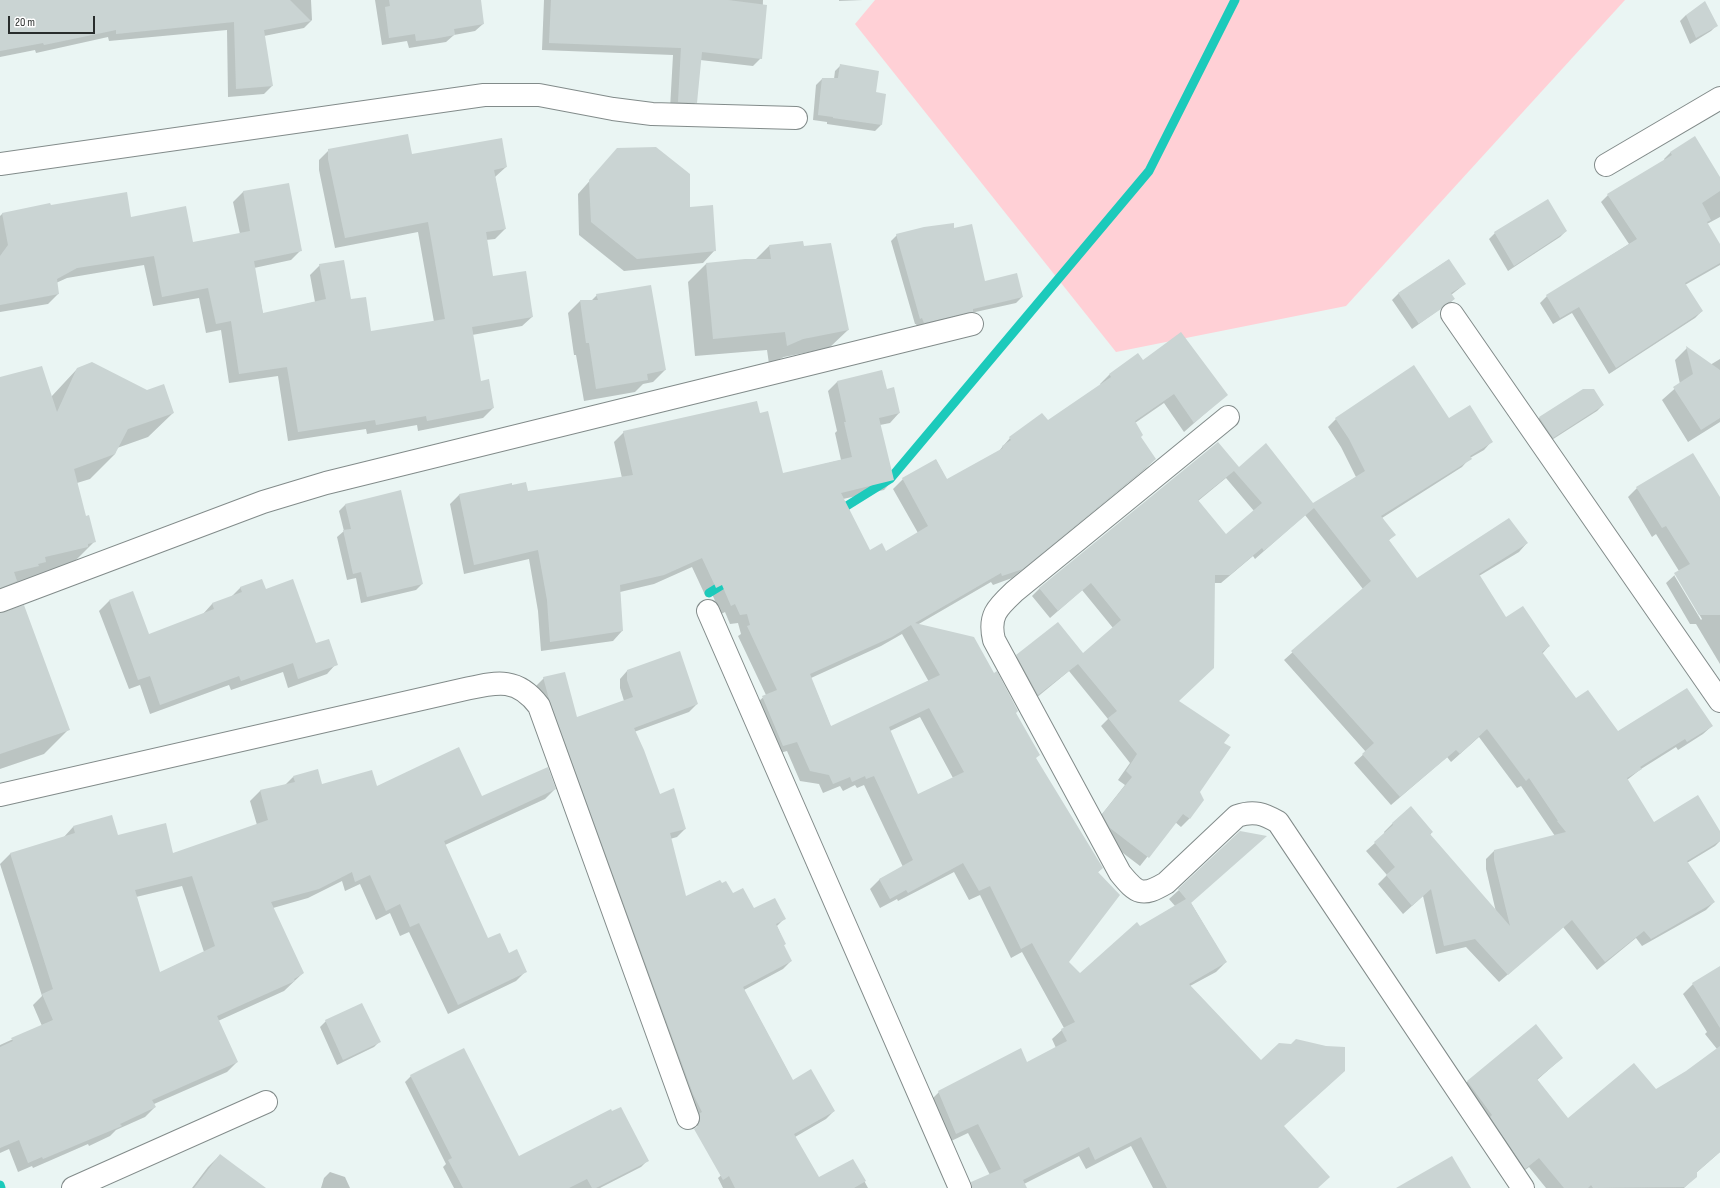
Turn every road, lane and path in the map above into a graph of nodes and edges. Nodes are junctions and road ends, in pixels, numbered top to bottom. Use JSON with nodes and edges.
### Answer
{"nodes":[{"id":1,"x":1720,"y":98,"type":"edge"},
{"id":2,"x":796,"y":118,"type":"dead end"},
{"id":3,"x":0,"y":164,"type":"edge"},
{"id":4,"x":1606,"y":165,"type":"dead end"},
{"id":5,"x":1452,"y":314,"type":"dead end"},
{"id":6,"x":972,"y":324,"type":"dead end"},
{"id":7,"x":1228,"y":418,"type":"dead end"},
{"id":8,"x":0,"y":601,"type":"edge"},
{"id":9,"x":708,"y":611,"type":"dead end"},
{"id":10,"x":1720,"y":701,"type":"edge"},
{"id":11,"x":0,"y":795,"type":"edge"},
{"id":12,"x":266,"y":1102,"type":"dead end"},
{"id":13,"x":688,"y":1118,"type":"dead end"},
{"id":14,"x":73,"y":1188,"type":"edge"},
{"id":15,"x":960,"y":1188,"type":"edge"},
{"id":16,"x":1523,"y":1188,"type":"edge"}],
"edges":[{"from":1,"to":4,"type":"street"},
{"from":2,"to":3,"type":"street"},
{"from":5,"to":10,"type":"street"},
{"from":6,"to":8,"type":"street"},
{"from":7,"to":16,"type":"street"},
{"from":9,"to":15,"type":"street"},
{"from":11,"to":13,"type":"street"},
{"from":12,"to":14,"type":"street"}]}
